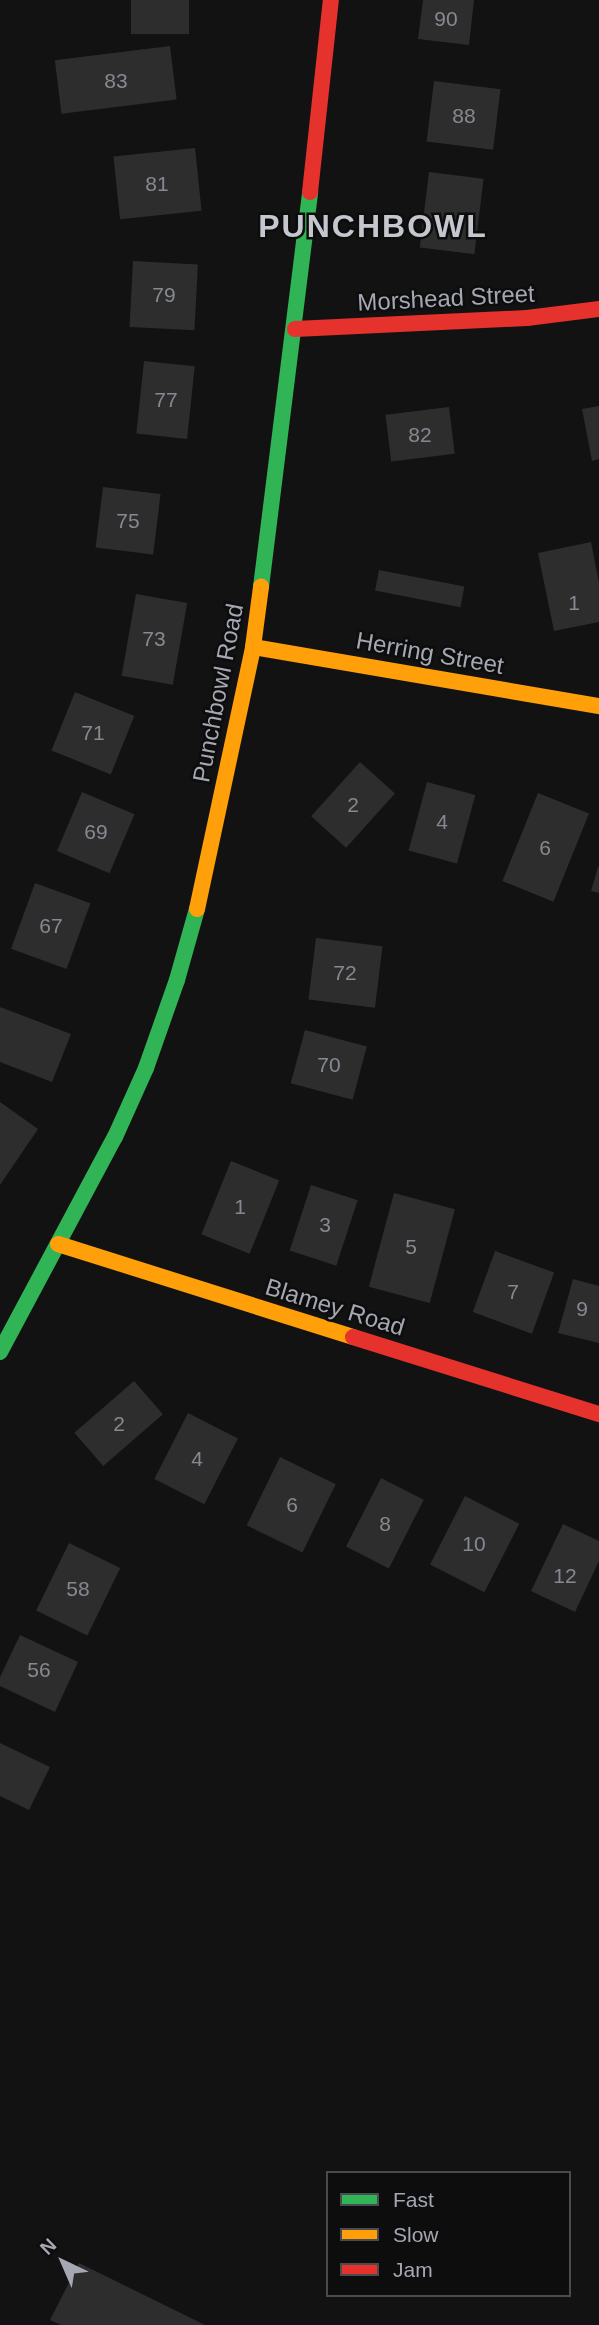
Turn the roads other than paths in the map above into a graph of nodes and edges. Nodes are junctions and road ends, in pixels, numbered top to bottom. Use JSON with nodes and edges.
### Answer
{"nodes":[{"id":1,"x":331,"y":0,"type":"edge"},
{"id":2,"x":599,"y":309,"type":"edge"},
{"id":3,"x":295,"y":329,"type":"junction"},
{"id":4,"x":253,"y":647,"type":"junction"},
{"id":5,"x":599,"y":706,"type":"edge"},
{"id":6,"x":58,"y":1244,"type":"junction"},
{"id":7,"x":0,"y":1352,"type":"edge"},
{"id":8,"x":599,"y":1414,"type":"edge"}],
"edges":[{"from":1,"to":3,"type":"street","name":"Punchbowl Road"},
{"from":2,"to":3,"type":"street","name":"Morshead Street"},
{"from":3,"to":4,"type":"street","name":"Punchbowl Road"},
{"from":4,"to":5,"type":"street","name":"Herring Street"},
{"from":4,"to":6,"type":"street","name":"Punchbowl Road"},
{"from":6,"to":7,"type":"street","name":"Punchbowl Road"},
{"from":6,"to":8,"type":"street","name":"Blamey Road"}]}
